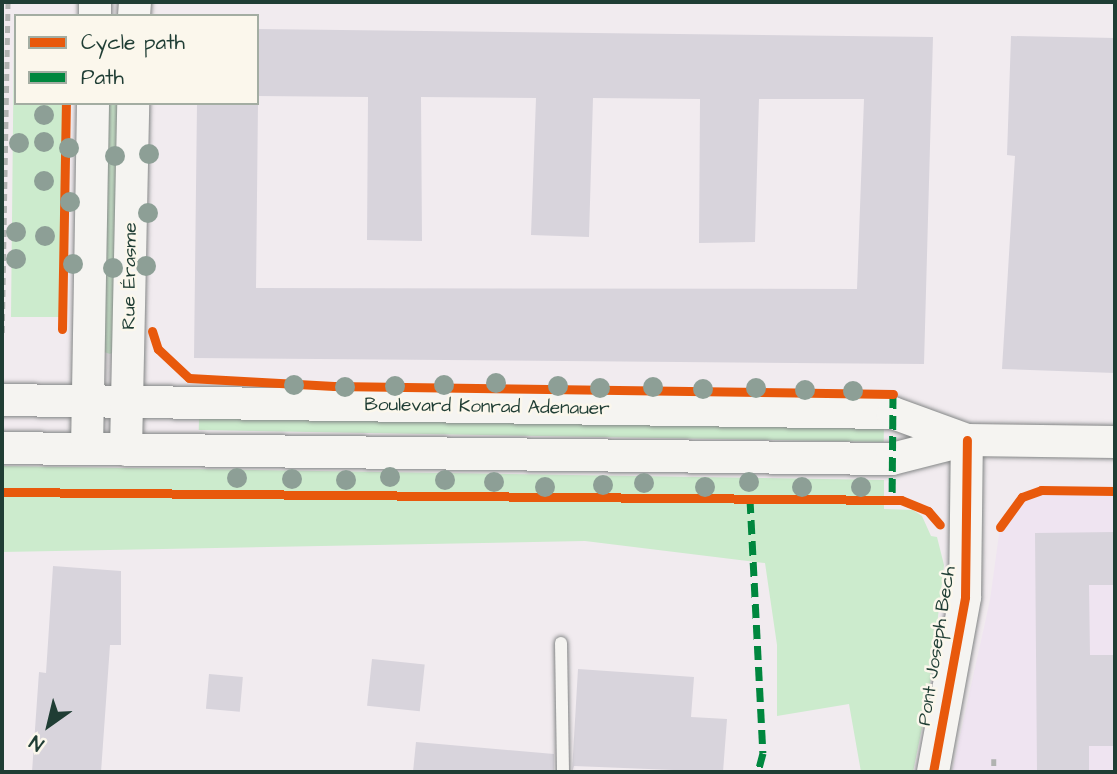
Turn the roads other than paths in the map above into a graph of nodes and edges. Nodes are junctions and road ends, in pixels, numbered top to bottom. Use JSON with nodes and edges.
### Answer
{"nodes":[{"id":1,"x":93,"y":105,"type":"edge"},
{"id":2,"x":133,"y":105,"type":"edge"},
{"id":3,"x":2,"y":400,"type":"edge"},
{"id":4,"x":88,"y":401,"type":"junction"},
{"id":5,"x":127,"y":402,"type":"junction"},
{"id":6,"x":967,"y":440,"type":"junction"},
{"id":7,"x":1115,"y":442,"type":"edge"},
{"id":8,"x":2,"y":448,"type":"edge"},
{"id":9,"x":87,"y":449,"type":"junction"},
{"id":10,"x":126,"y":450,"type":"junction"},
{"id":11,"x":561,"y":643,"type":"dead end"},
{"id":12,"x":562,"y":772,"type":"edge"},
{"id":13,"x":933,"y":772,"type":"edge"}],
"edges":[{"from":1,"to":4,"type":"main road","name":"Rue Érasme"},
{"from":2,"to":5,"type":"main road","name":"Rue Érasme"},
{"from":3,"to":4,"type":"main road","name":"Boulevard Konrad Adenauer"},
{"from":4,"to":5,"type":"main road","name":"Boulevard Konrad Adenauer"},
{"from":4,"to":9,"type":"main road","name":"Rue Érasme"},
{"from":5,"to":6,"type":"main road","name":"Boulevard Konrad Adenauer"},
{"from":5,"to":10,"type":"main road","name":"Rue Érasme"},
{"from":6,"to":7,"type":"main road","name":"Boulevard Konrad Adenauer"},
{"from":6,"to":10,"type":"main road","name":"Boulevard Konrad Adenauer"},
{"from":6,"to":13,"type":"main road","name":"Pont Joseph Bech"},
{"from":8,"to":9,"type":"main road","name":"Boulevard Konrad Adenauer"},
{"from":9,"to":10,"type":"main road","name":"Boulevard Konrad Adenauer"},
{"from":11,"to":12,"type":"lane"}]}
